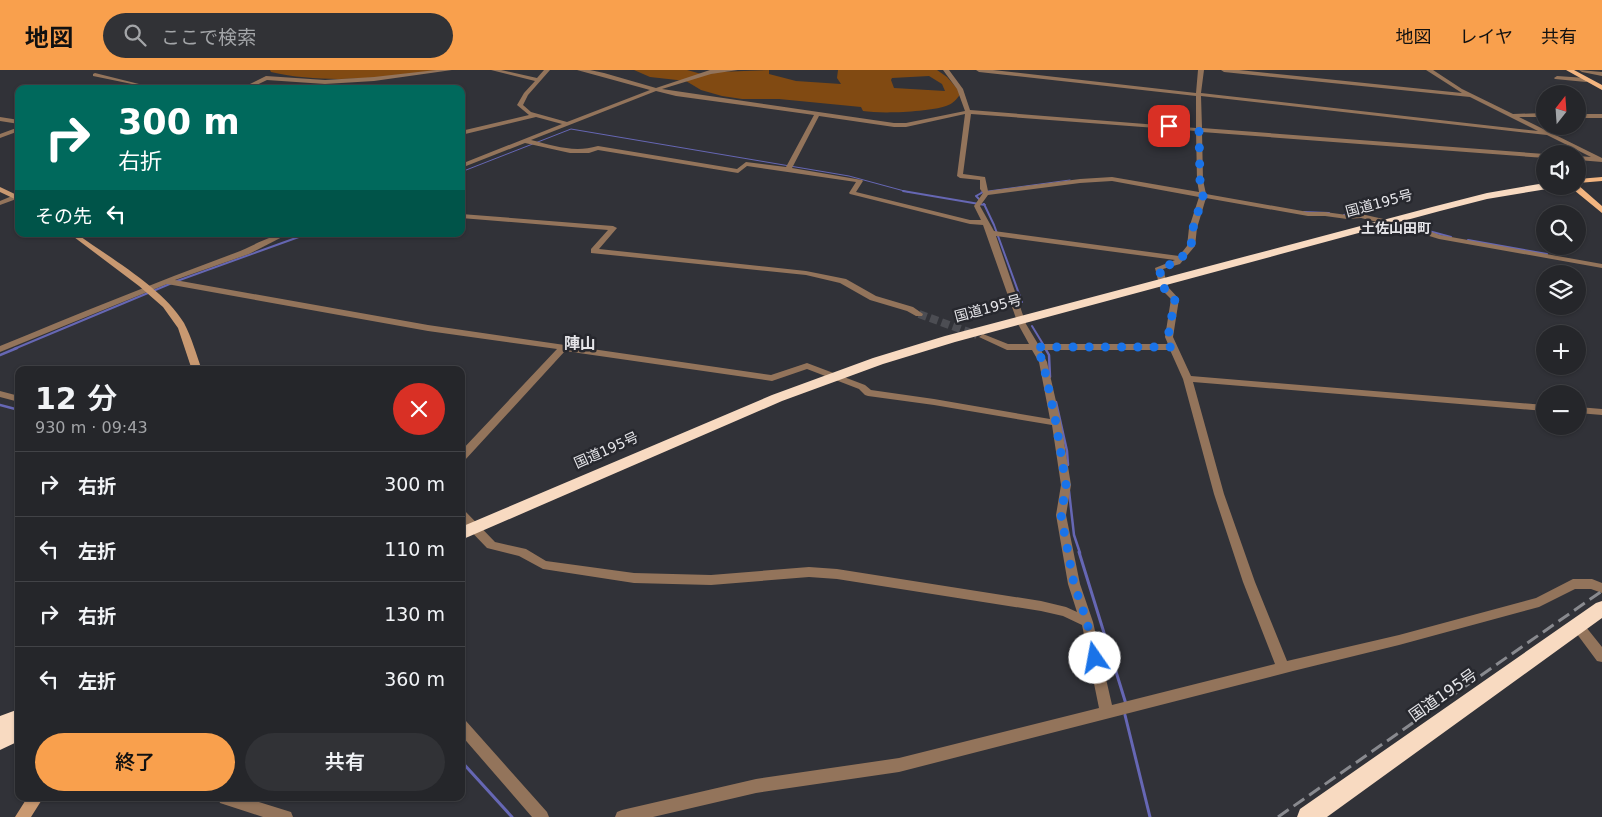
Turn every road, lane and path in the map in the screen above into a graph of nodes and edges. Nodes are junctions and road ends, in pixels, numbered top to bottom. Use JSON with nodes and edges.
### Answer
{"nodes":[{"id":1,"x":449,"y":70,"type":"edge"},
{"id":2,"x":494,"y":70,"type":"edge"},
{"id":3,"x":547,"y":70,"type":"edge"},
{"id":4,"x":580,"y":70,"type":"edge"},
{"id":5,"x":734,"y":70,"type":"edge"},
{"id":6,"x":946,"y":70,"type":"edge"},
{"id":7,"x":978,"y":70,"type":"edge"},
{"id":8,"x":1201,"y":70,"type":"edge"},
{"id":9,"x":1224,"y":70,"type":"edge"},
{"id":10,"x":1429,"y":70,"type":"edge"},
{"id":11,"x":1569,"y":70,"type":"edge"},
{"id":12,"x":1582,"y":70,"type":"edge"},
{"id":13,"x":1602,"y":74,"type":"edge"},
{"id":14,"x":95,"y":76,"type":"dead end"},
{"id":15,"x":1557,"y":78,"type":"dead end"},
{"id":16,"x":539,"y":80,"type":"junction"},
{"id":17,"x":1586,"y":80,"type":"junction"},
{"id":18,"x":137,"y":84,"type":"joint"},
{"id":19,"x":141,"y":85,"type":"edge"},
{"id":20,"x":251,"y":85,"type":"edge"},
{"id":21,"x":1602,"y":88,"type":"edge"},
{"id":22,"x":654,"y":90,"type":"junction"},
{"id":23,"x":1199,"y":95,"type":"junction"},
{"id":24,"x":1471,"y":96,"type":"junction"},
{"id":25,"x":968,"y":112,"type":"junction"},
{"id":26,"x":536,"y":115,"type":"junction"},
{"id":27,"x":817,"y":115,"type":"junction"},
{"id":28,"x":1512,"y":115,"type":"junction"},
{"id":29,"x":1536,"y":115,"type":"edge"},
{"id":30,"x":1586,"y":116,"type":"edge"},
{"id":31,"x":1602,"y":116,"type":"edge"},
{"id":32,"x":0,"y":119,"type":"edge"},
{"id":33,"x":15,"y":121,"type":"edge"},
{"id":34,"x":567,"y":124,"type":"junction"},
{"id":35,"x":1536,"y":127,"type":"edge"},
{"id":36,"x":1199,"y":129,"type":"junction"},
{"id":37,"x":15,"y":130,"type":"edge"},
{"id":38,"x":10,"y":132,"type":"junction"},
{"id":39,"x":465,"y":132,"type":"edge"},
{"id":40,"x":15,"y":133,"type":"edge"},
{"id":41,"x":1536,"y":133,"type":"edge"},
{"id":42,"x":1551,"y":135,"type":"edge"},
{"id":43,"x":0,"y":136,"type":"edge"},
{"id":44,"x":530,"y":142,"type":"junction"},
{"id":45,"x":1536,"y":155,"type":"edge"},
{"id":46,"x":1586,"y":158,"type":"edge"},
{"id":47,"x":1600,"y":159,"type":"edge"},
{"id":48,"x":465,"y":165,"type":"edge"},
{"id":49,"x":790,"y":165,"type":"junction"},
{"id":50,"x":1602,"y":179,"type":"edge"},
{"id":51,"x":1586,"y":180,"type":"edge"},
{"id":52,"x":1536,"y":187,"type":"edge"},
{"id":53,"x":0,"y":189,"type":"edge"},
{"id":54,"x":983,"y":193,"type":"junction"},
{"id":55,"x":1203,"y":194,"type":"junction"},
{"id":56,"x":1584,"y":195,"type":"edge"},
{"id":57,"x":15,"y":196,"type":"edge"},
{"id":58,"x":15,"y":198,"type":"edge"},
{"id":59,"x":0,"y":203,"type":"edge"},
{"id":60,"x":1602,"y":210,"type":"edge"},
{"id":61,"x":465,"y":216,"type":"edge"},
{"id":62,"x":1380,"y":220,"type":"junction"},
{"id":63,"x":987,"y":223,"type":"junction"},
{"id":64,"x":991,"y":233,"type":"junction"},
{"id":65,"x":77,"y":237,"type":"edge"},
{"id":66,"x":279,"y":237,"type":"edge"},
{"id":67,"x":1180,"y":258,"type":"junction"},
{"id":68,"x":1602,"y":266,"type":"edge"},
{"id":69,"x":1162,"y":278,"type":"junction"},
{"id":70,"x":172,"y":282,"type":"junction"},
{"id":71,"x":149,"y":291,"type":"junction"},
{"id":72,"x":918,"y":314,"type":"tunnel mouth"},
{"id":73,"x":1020,"y":316,"type":"junction"},
{"id":74,"x":983,"y":337,"type":"tunnel mouth"},
{"id":75,"x":1042,"y":347,"type":"junction"},
{"id":76,"x":1171,"y":347,"type":"junction"},
{"id":77,"x":0,"y":349,"type":"edge"},
{"id":78,"x":562,"y":349,"type":"junction"},
{"id":79,"x":195,"y":366,"type":"edge"},
{"id":80,"x":824,"y":372,"type":"junction"},
{"id":81,"x":837,"y":377,"type":"junction"},
{"id":82,"x":1188,"y":379,"type":"junction"},
{"id":83,"x":0,"y":394,"type":"edge"},
{"id":84,"x":15,"y":398,"type":"edge"},
{"id":85,"x":1536,"y":407,"type":"edge"},
{"id":86,"x":1586,"y":411,"type":"edge"},
{"id":87,"x":1602,"y":412,"type":"edge"},
{"id":88,"x":1056,"y":423,"type":"junction"},
{"id":89,"x":465,"y":454,"type":"edge"},
{"id":90,"x":466,"y":522,"type":"edge"},
{"id":91,"x":1602,"y":588,"type":"edge"},
{"id":92,"x":1602,"y":608,"type":"edge"},
{"id":93,"x":1087,"y":622,"type":"junction"},
{"id":94,"x":1578,"y":626,"type":"junction"},
{"id":95,"x":1602,"y":657,"type":"edge"},
{"id":96,"x":1283,"y":668,"type":"junction"},
{"id":97,"x":1107,"y":713,"type":"junction"},
{"id":98,"x":15,"y":719,"type":"edge"},
{"id":99,"x":0,"y":725,"type":"edge"},
{"id":100,"x":465,"y":730,"type":"edge"},
{"id":101,"x":15,"y":733,"type":"edge"},
{"id":102,"x":0,"y":740,"type":"edge"},
{"id":103,"x":34,"y":801,"type":"edge"},
{"id":104,"x":235,"y":801,"type":"edge"},
{"id":105,"x":22,"y":817,"type":"edge"},
{"id":106,"x":286,"y":817,"type":"edge"},
{"id":107,"x":542,"y":817,"type":"edge"},
{"id":108,"x":622,"y":817,"type":"edge"},
{"id":109,"x":1308,"y":817,"type":"edge"}],
"edges":[{"from":1,"to":20,"type":"street"},
{"from":2,"to":16,"type":"street"},
{"from":3,"to":16,"type":"street"},
{"from":4,"to":22,"type":"street"},
{"from":5,"to":22,"type":"street"},
{"from":6,"to":25,"type":"street"},
{"from":7,"to":23,"type":"street"},
{"from":8,"to":23,"type":"street"},
{"from":9,"to":24,"type":"street"},
{"from":10,"to":24,"type":"street"},
{"from":11,"to":17,"type":"main road"},
{"from":12,"to":13,"type":"street"},
{"from":14,"to":18,"type":"street"},
{"from":15,"to":17,"type":"street"},
{"from":16,"to":26,"type":"street"},
{"from":17,"to":21,"type":"main road"},
{"from":18,"to":19,"type":"street"},
{"from":22,"to":27,"type":"street"},
{"from":22,"to":34,"type":"street"},
{"from":23,"to":36,"type":"street"},
{"from":23,"to":41,"type":"street"},
{"from":24,"to":28,"type":"street"},
{"from":25,"to":27,"type":"street"},
{"from":25,"to":36,"type":"street"},
{"from":25,"to":54,"type":"street"},
{"from":26,"to":34,"type":"street"},
{"from":26,"to":39,"type":"street"},
{"from":27,"to":49,"type":"street"},
{"from":28,"to":29,"type":"street"},
{"from":28,"to":35,"type":"street"},
{"from":30,"to":31,"type":"street"},
{"from":32,"to":33,"type":"street"},
{"from":34,"to":44,"type":"street"},
{"from":36,"to":45,"type":"street"},
{"from":36,"to":55,"type":"street"},
{"from":37,"to":38,"type":"street"},
{"from":38,"to":40,"type":"street"},
{"from":38,"to":43,"type":"street"},
{"from":42,"to":47,"type":"street"},
{"from":44,"to":48,"type":"street"},
{"from":44,"to":49,"type":"street"},
{"from":46,"to":47,"type":"street"},
{"from":49,"to":63,"type":"street"},
{"from":50,"to":51,"type":"main road"},
{"from":52,"to":62,"type":"highway","name":"国道195号"},
{"from":53,"to":57,"type":"street"},
{"from":54,"to":55,"type":"street"},
{"from":54,"to":63,"type":"street"},
{"from":55,"to":62,"type":"street"},
{"from":55,"to":67,"type":"street"},
{"from":56,"to":60,"type":"main road"},
{"from":58,"to":59,"type":"street"},
{"from":61,"to":72,"type":"street"},
{"from":62,"to":68,"type":"street"},
{"from":62,"to":69,"type":"highway","name":"国道195号"},
{"from":63,"to":64,"type":"street"},
{"from":64,"to":67,"type":"street"},
{"from":64,"to":73,"type":"street"},
{"from":65,"to":71,"type":"street"},
{"from":66,"to":70,"type":"street"},
{"from":67,"to":69,"type":"street"},
{"from":69,"to":73,"type":"highway","name":"国道195号"},
{"from":69,"to":76,"type":"street"},
{"from":70,"to":71,"type":"street"},
{"from":70,"to":78,"type":"street"},
{"from":71,"to":77,"type":"street"},
{"from":71,"to":79,"type":"street"},
{"from":73,"to":75,"type":"street"},
{"from":73,"to":80,"type":"highway","name":"国道195号"},
{"from":73,"to":81,"type":"highway","name":"国道195号"},
{"from":74,"to":75,"type":"street"},
{"from":75,"to":76,"type":"street"},
{"from":75,"to":88,"type":"street"},
{"from":76,"to":82,"type":"street"},
{"from":78,"to":80,"type":"street"},
{"from":78,"to":89,"type":"street"},
{"from":80,"to":81,"type":"street"},
{"from":80,"to":90,"type":"highway","name":"国道195号"},
{"from":81,"to":88,"type":"street"},
{"from":81,"to":90,"type":"highway","name":"国道195号"},
{"from":82,"to":85,"type":"street"},
{"from":82,"to":96,"type":"street"},
{"from":83,"to":84,"type":"street"},
{"from":86,"to":87,"type":"street"},
{"from":88,"to":93,"type":"street"},
{"from":90,"to":93,"type":"street"},
{"from":91,"to":96,"type":"street"},
{"from":92,"to":94,"type":"highway","name":"国道195号"},
{"from":93,"to":97,"type":"street"},
{"from":94,"to":95,"type":"street"},
{"from":94,"to":109,"type":"highway","name":"国道195号"},
{"from":96,"to":97,"type":"street"},
{"from":97,"to":108,"type":"street"},
{"from":98,"to":99,"type":"highway"},
{"from":100,"to":107,"type":"street"},
{"from":101,"to":102,"type":"highway"},
{"from":103,"to":105,"type":"street"},
{"from":104,"to":106,"type":"street"}]}
